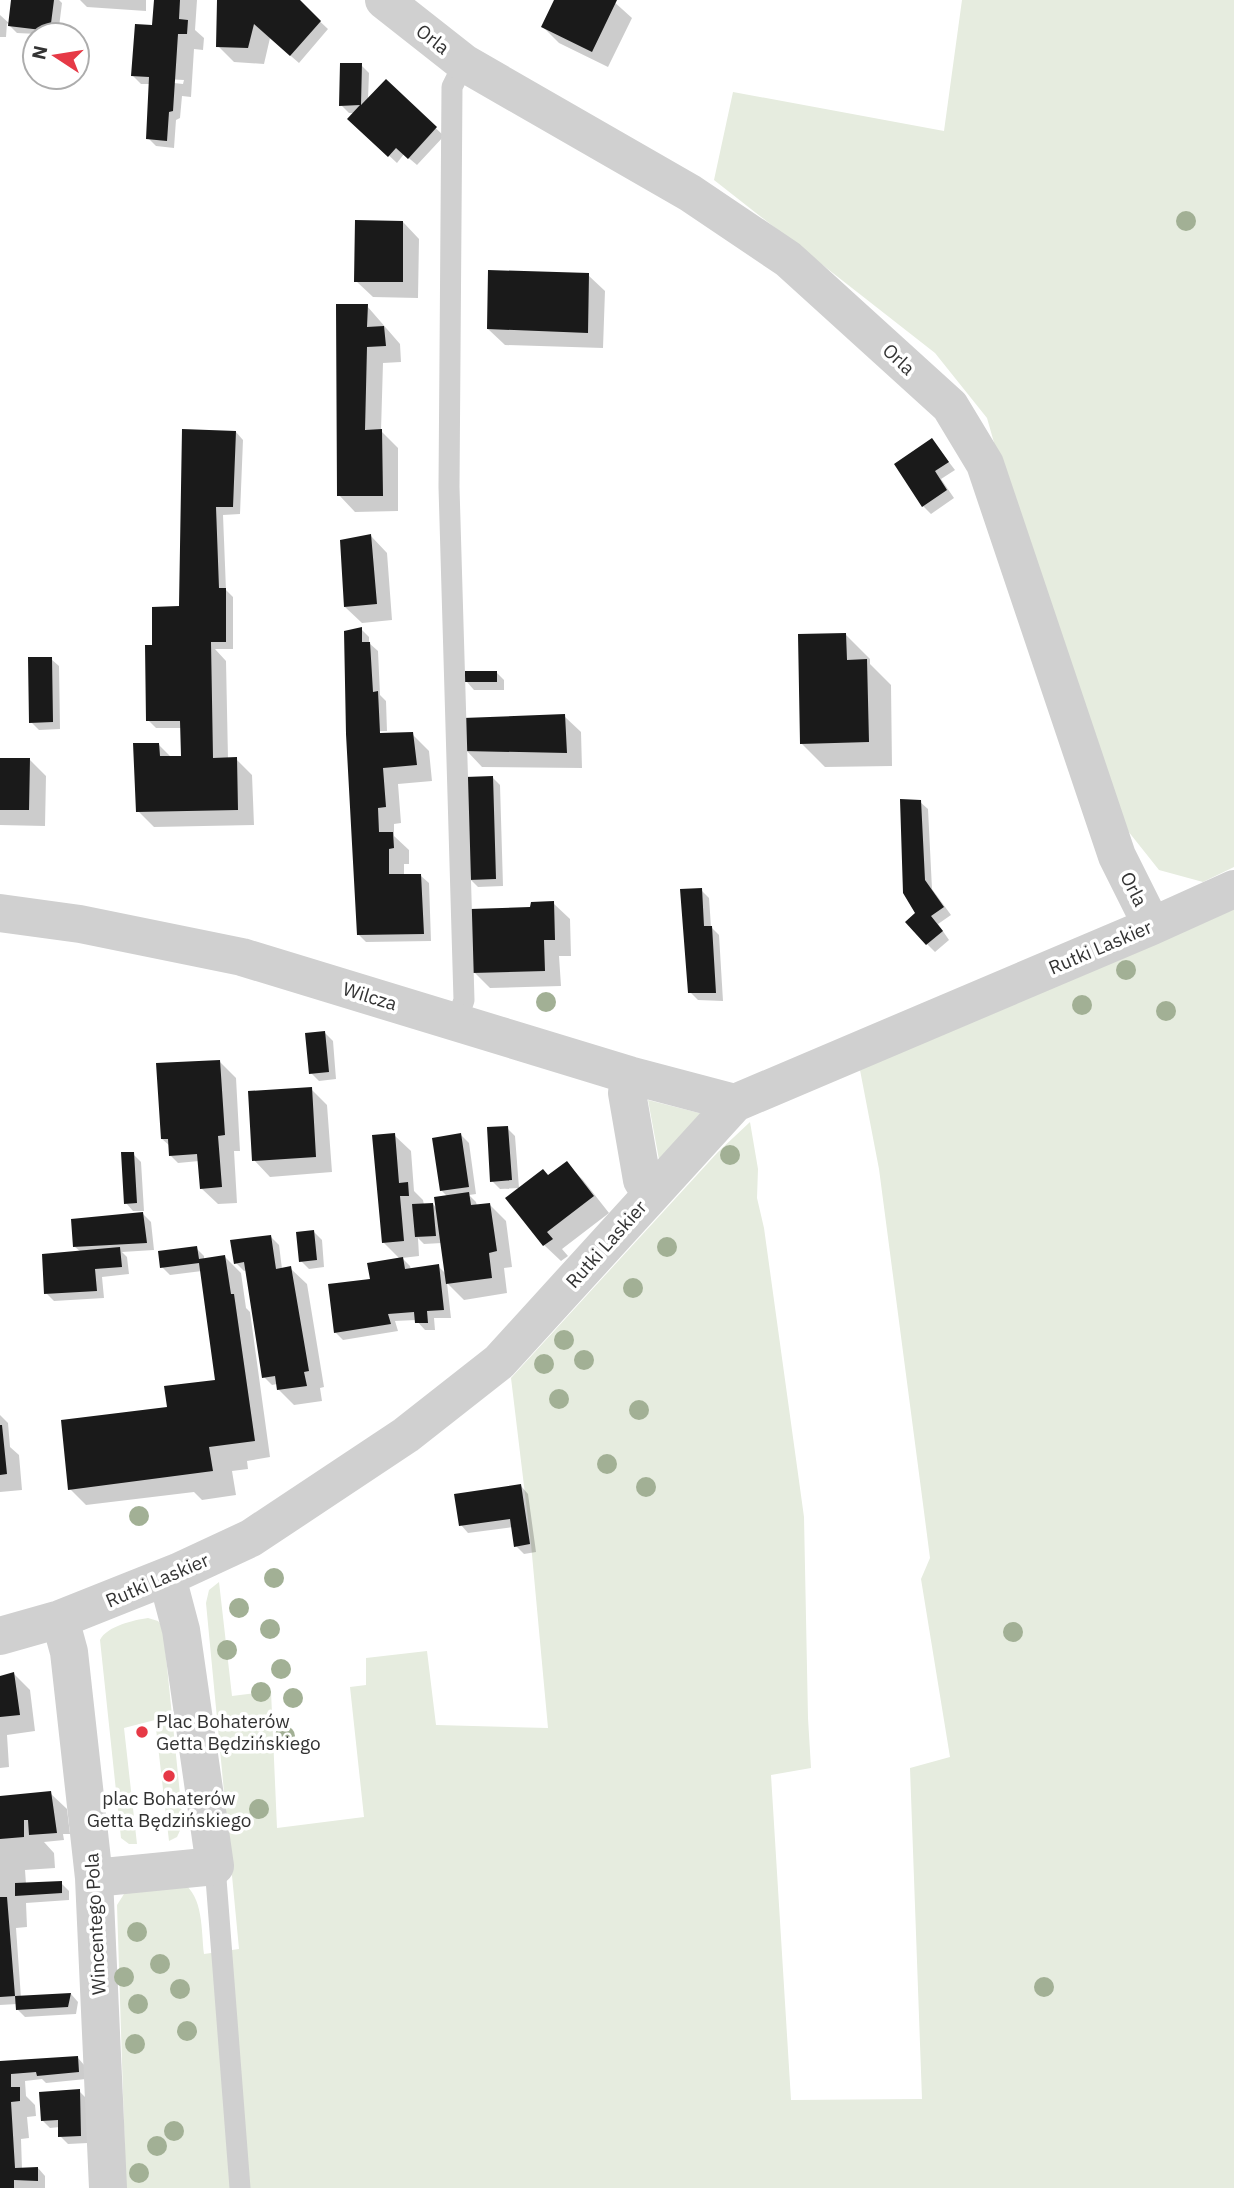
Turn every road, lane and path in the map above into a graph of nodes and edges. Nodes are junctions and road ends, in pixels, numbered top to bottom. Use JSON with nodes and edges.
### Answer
{"nodes":[{"id":1,"x":384,"y":0,"type":"edge"},
{"id":2,"x":464,"y":63,"type":"junction"},
{"id":3,"x":1234,"y":889,"type":"edge"},
{"id":4,"x":0,"y":913,"type":"edge"},
{"id":5,"x":1153,"y":926,"type":"junction"},
{"id":6,"x":456,"y":1023,"type":"junction"},
{"id":7,"x":629,"y":1075,"type":"junction"},
{"id":8,"x":735,"y":1103,"type":"junction"},
{"id":9,"x":651,"y":1194,"type":"junction"},
{"id":10,"x":167,"y":1577,"type":"junction"},
{"id":11,"x":60,"y":1619,"type":"junction"},
{"id":12,"x":0,"y":1636,"type":"edge"},
{"id":13,"x":215,"y":1866,"type":"junction"},
{"id":14,"x":94,"y":1878,"type":"junction"},
{"id":15,"x":108,"y":2188,"type":"edge"},
{"id":16,"x":240,"y":2188,"type":"edge"}],
"edges":[{"from":1,"to":2,"type":"street","name":"Orla"},
{"from":2,"to":5,"type":"street","name":"Orla"},
{"from":2,"to":6,"type":"lane"},
{"from":3,"to":5,"type":"street","name":"Rutki Laskier"},
{"from":4,"to":6,"type":"street","name":"Wilcza"},
{"from":5,"to":8,"type":"street","name":"Rutki Laskier"},
{"from":6,"to":7,"type":"street","name":"Wilcza"},
{"from":7,"to":8,"type":"street","name":"Wilcza"},
{"from":7,"to":9,"type":"street"},
{"from":8,"to":9,"type":"street","name":"Rutki Laskier"},
{"from":9,"to":10,"type":"street","name":"Rutki Laskier"},
{"from":10,"to":11,"type":"street","name":"Rutki Laskier"},
{"from":10,"to":13,"type":"street"},
{"from":11,"to":12,"type":"street","name":"Rutki Laskier"},
{"from":11,"to":14,"type":"street","name":"Wincentego Pola"},
{"from":13,"to":14,"type":"street"},
{"from":13,"to":16,"type":"lane"},
{"from":14,"to":15,"type":"street","name":"Wincentego Pola"}]}
